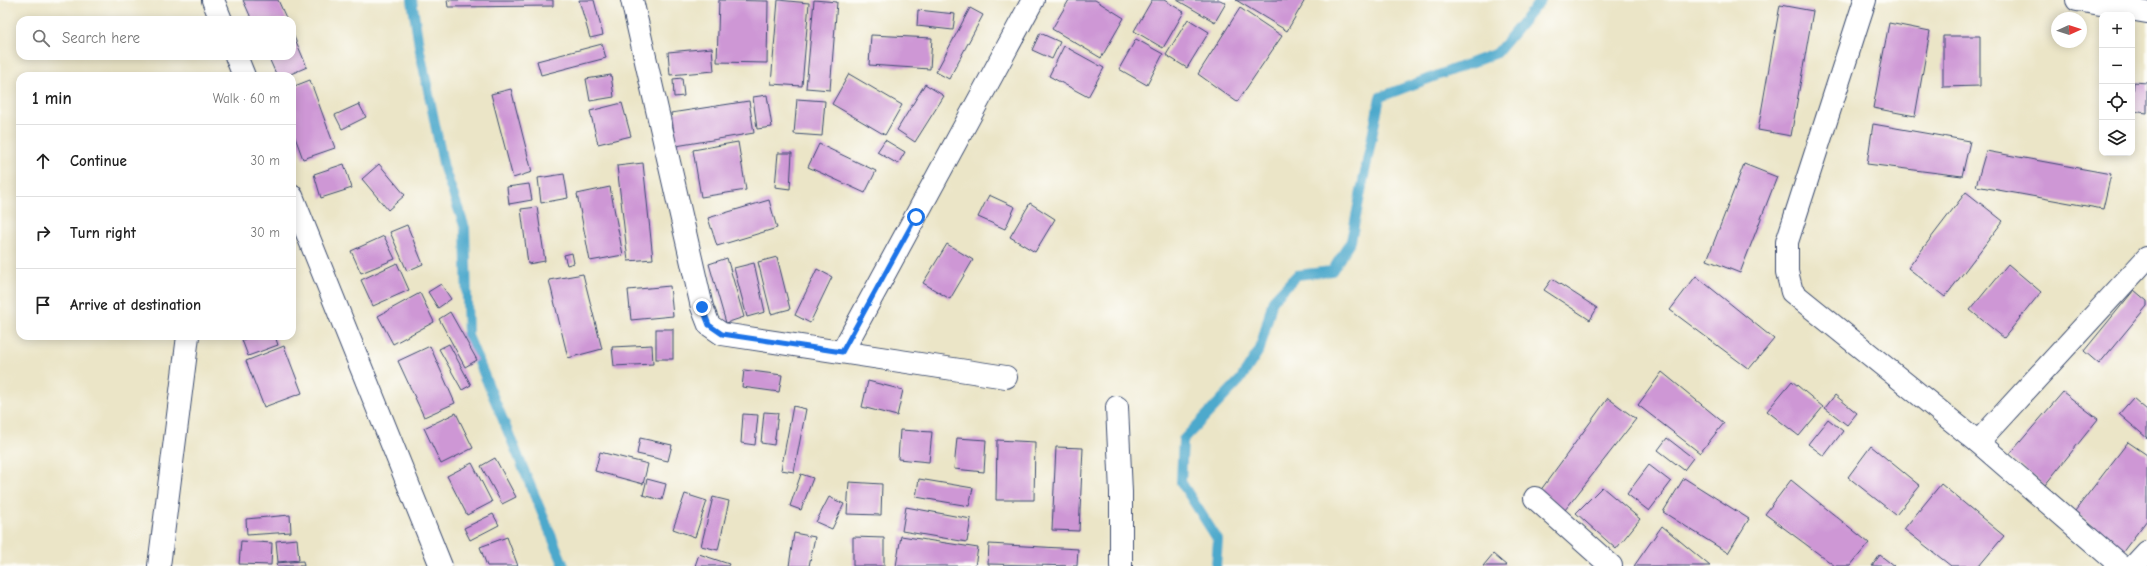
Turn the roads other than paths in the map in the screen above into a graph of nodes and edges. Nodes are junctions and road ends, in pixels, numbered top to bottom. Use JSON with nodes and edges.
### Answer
{"nodes":[{"id":1,"x":213,"y":0,"type":"edge"},
{"id":2,"x":632,"y":0,"type":"edge"},
{"id":3,"x":1033,"y":0,"type":"edge"},
{"id":4,"x":1866,"y":0,"type":"edge"},
{"id":5,"x":2077,"y":0,"type":"edge"},
{"id":6,"x":2147,"y":12,"type":"edge"},
{"id":7,"x":219,"y":16,"type":"edge"},
{"id":8,"x":238,"y":60,"type":"edge"},
{"id":9,"x":242,"y":72,"type":"edge"},
{"id":10,"x":296,"y":206,"type":"edge"},
{"id":11,"x":2147,"y":258,"type":"edge"},
{"id":12,"x":188,"y":340,"type":"edge"},
{"id":13,"x":842,"y":352,"type":"junction"},
{"id":14,"x":1006,"y":377,"type":"dead end"},
{"id":15,"x":1117,"y":407,"type":"dead end"},
{"id":16,"x":1978,"y":442,"type":"junction"},
{"id":17,"x":1535,"y":498,"type":"dead end"},
{"id":18,"x":2147,"y":552,"type":"edge"},
{"id":19,"x":160,"y":566,"type":"edge"},
{"id":20,"x":441,"y":566,"type":"edge"},
{"id":21,"x":1121,"y":566,"type":"edge"},
{"id":22,"x":1611,"y":566,"type":"edge"},
{"id":23,"x":2121,"y":566,"type":"edge"},
{"id":24,"x":2134,"y":566,"type":"edge"}],
"edges":[{"from":1,"to":7,"type":"street"},
{"from":2,"to":13,"type":"street"},
{"from":3,"to":13,"type":"street"},
{"from":4,"to":16,"type":"street"},
{"from":5,"to":6,"type":"street"},
{"from":8,"to":9,"type":"street"},
{"from":10,"to":20,"type":"street"},
{"from":11,"to":16,"type":"street"},
{"from":12,"to":19,"type":"street"},
{"from":13,"to":14,"type":"street"},
{"from":15,"to":21,"type":"street"},
{"from":16,"to":23,"type":"street"},
{"from":17,"to":22,"type":"street"},
{"from":18,"to":24,"type":"street"}]}
